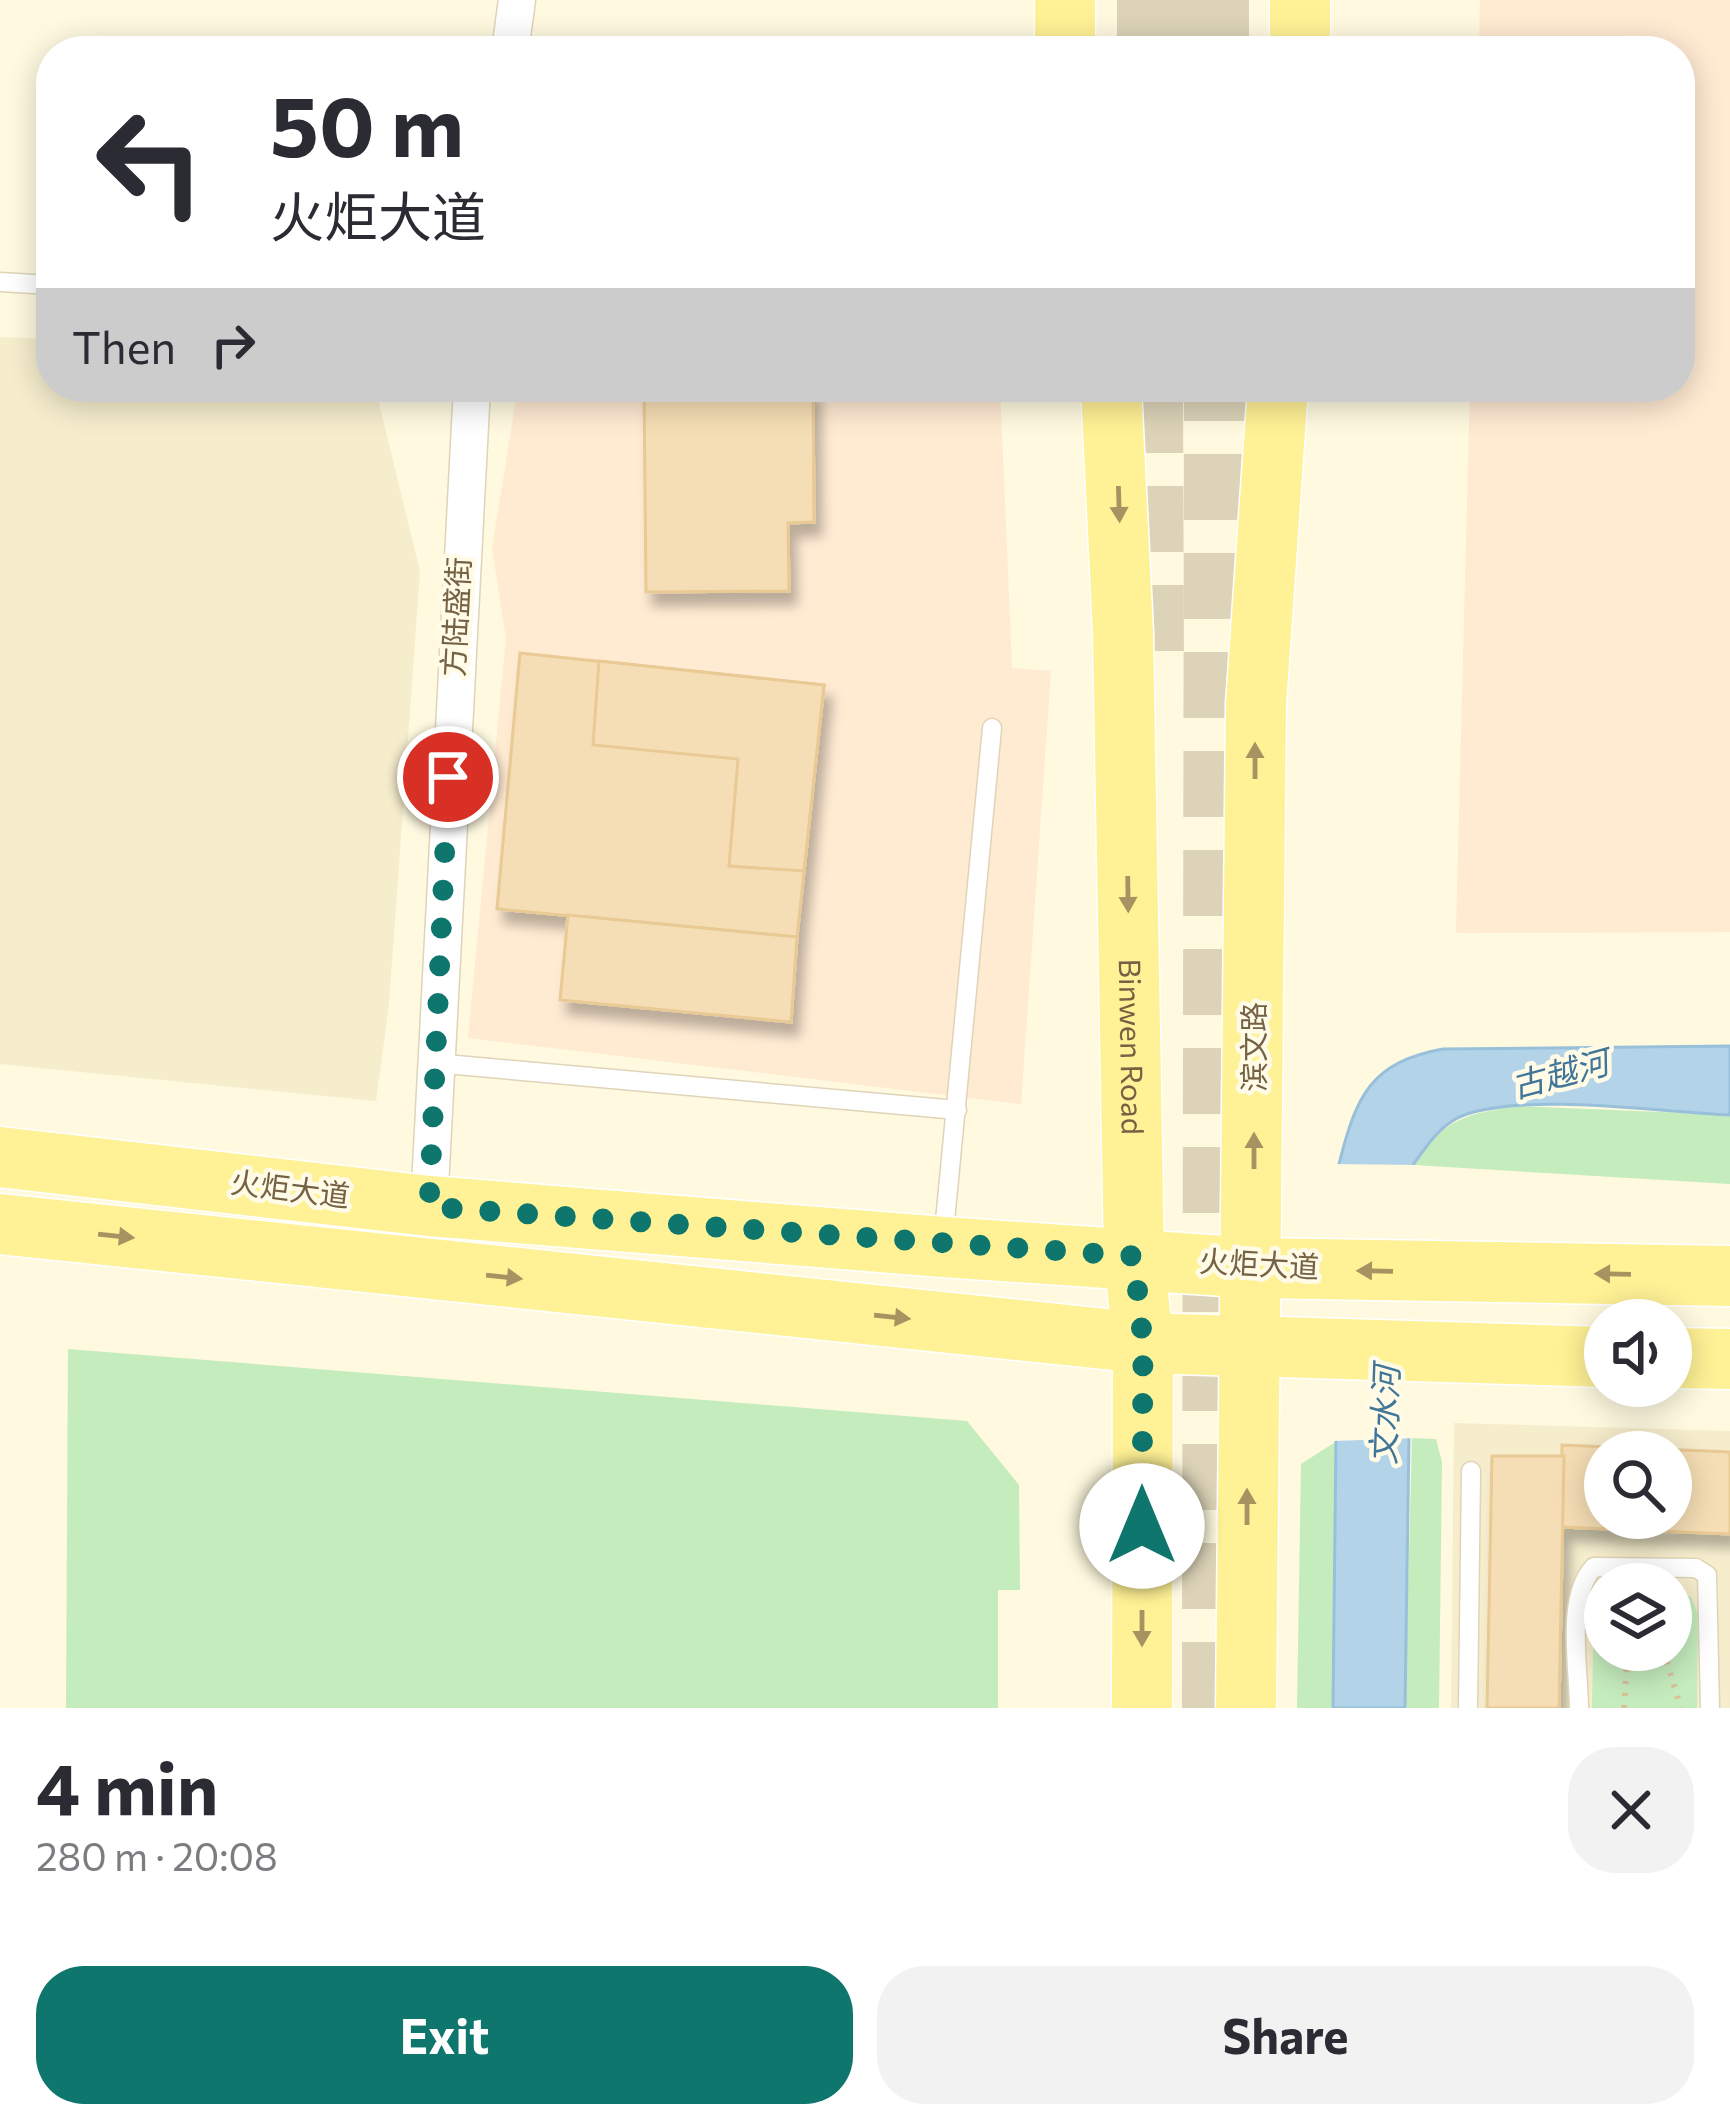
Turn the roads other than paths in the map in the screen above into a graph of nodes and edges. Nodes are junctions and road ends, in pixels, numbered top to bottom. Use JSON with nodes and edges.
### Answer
{"nodes":[{"id":1,"x":517,"y":0,"type":"edge"},
{"id":2,"x":1065,"y":0,"type":"edge"},
{"id":3,"x":1300,"y":0,"type":"edge"},
{"id":4,"x":512,"y":36,"type":"edge"},
{"id":5,"x":1065,"y":36,"type":"edge"},
{"id":6,"x":1300,"y":36,"type":"edge"},
{"id":7,"x":0,"y":282,"type":"edge"},
{"id":8,"x":36,"y":284,"type":"edge"},
{"id":9,"x":471,"y":402,"type":"edge"},
{"id":10,"x":1112,"y":402,"type":"edge"},
{"id":11,"x":1277,"y":402,"type":"edge"},
{"id":12,"x":992,"y":728,"type":"dead end"},
{"id":13,"x":434,"y":1063,"type":"junction"},
{"id":14,"x":957,"y":1110,"type":"junction"},
{"id":15,"x":0,"y":1156,"type":"edge"},
{"id":16,"x":429,"y":1207,"type":"junction"},
{"id":17,"x":0,"y":1224,"type":"edge"},
{"id":18,"x":943,"y":1246,"type":"junction"},
{"id":19,"x":1134,"y":1256,"type":"junction"},
{"id":20,"x":1254,"y":1268,"type":"junction"},
{"id":21,"x":1730,"y":1276,"type":"edge"},
{"id":22,"x":1143,"y":1343,"type":"junction"},
{"id":23,"x":1248,"y":1345,"type":"junction"},
{"id":24,"x":1584,"y":1357,"type":"edge"},
{"id":25,"x":1692,"y":1358,"type":"edge"},
{"id":26,"x":1730,"y":1359,"type":"edge"},
{"id":27,"x":1471,"y":1471,"type":"dead end"},
{"id":28,"x":1142,"y":1708,"type":"edge"},
{"id":29,"x":1246,"y":1708,"type":"edge"},
{"id":30,"x":1468,"y":1708,"type":"edge"},
{"id":31,"x":1579,"y":1708,"type":"edge"},
{"id":32,"x":1710,"y":1708,"type":"edge"}],
"edges":[{"from":1,"to":4,"type":"street"},
{"from":2,"to":5,"type":"main road"},
{"from":3,"to":6,"type":"main road"},
{"from":7,"to":8,"type":"lane"},
{"from":9,"to":13,"type":"street","name":"方陆盛街"},
{"from":10,"to":19,"type":"main road","name":"Binwen Road","one_way":true},
{"from":20,"to":11,"type":"main road","name":"滨文路","one_way":true},
{"from":12,"to":14,"type":"lane"},
{"from":13,"to":14,"type":"lane"},
{"from":13,"to":16,"type":"street","name":"方陆盛街"},
{"from":14,"to":18,"type":"lane"},
{"from":15,"to":16,"type":"main road","name":"火炬大道"},
{"from":16,"to":18,"type":"main road","name":"火炬大道"},
{"from":17,"to":22,"type":"main road","one_way":true},
{"from":18,"to":19,"type":"main road","name":"火炬大道"},
{"from":19,"to":20,"type":"main road","name":"火炬大道"},
{"from":19,"to":22,"type":"main road","name":"Binwen Road"},
{"from":21,"to":20,"type":"main road","name":"火炬大道","one_way":true},
{"from":20,"to":23,"type":"main road","name":"滨文路"},
{"from":22,"to":23,"type":"main road"},
{"from":22,"to":28,"type":"main road","name":"Binwen Road","one_way":true},
{"from":23,"to":24,"type":"main road"},
{"from":29,"to":23,"type":"main road","name":"滨文路","one_way":true},
{"from":25,"to":26,"type":"main road"},
{"from":27,"to":30,"type":"lane"},
{"from":31,"to":32,"type":"lane"}]}
